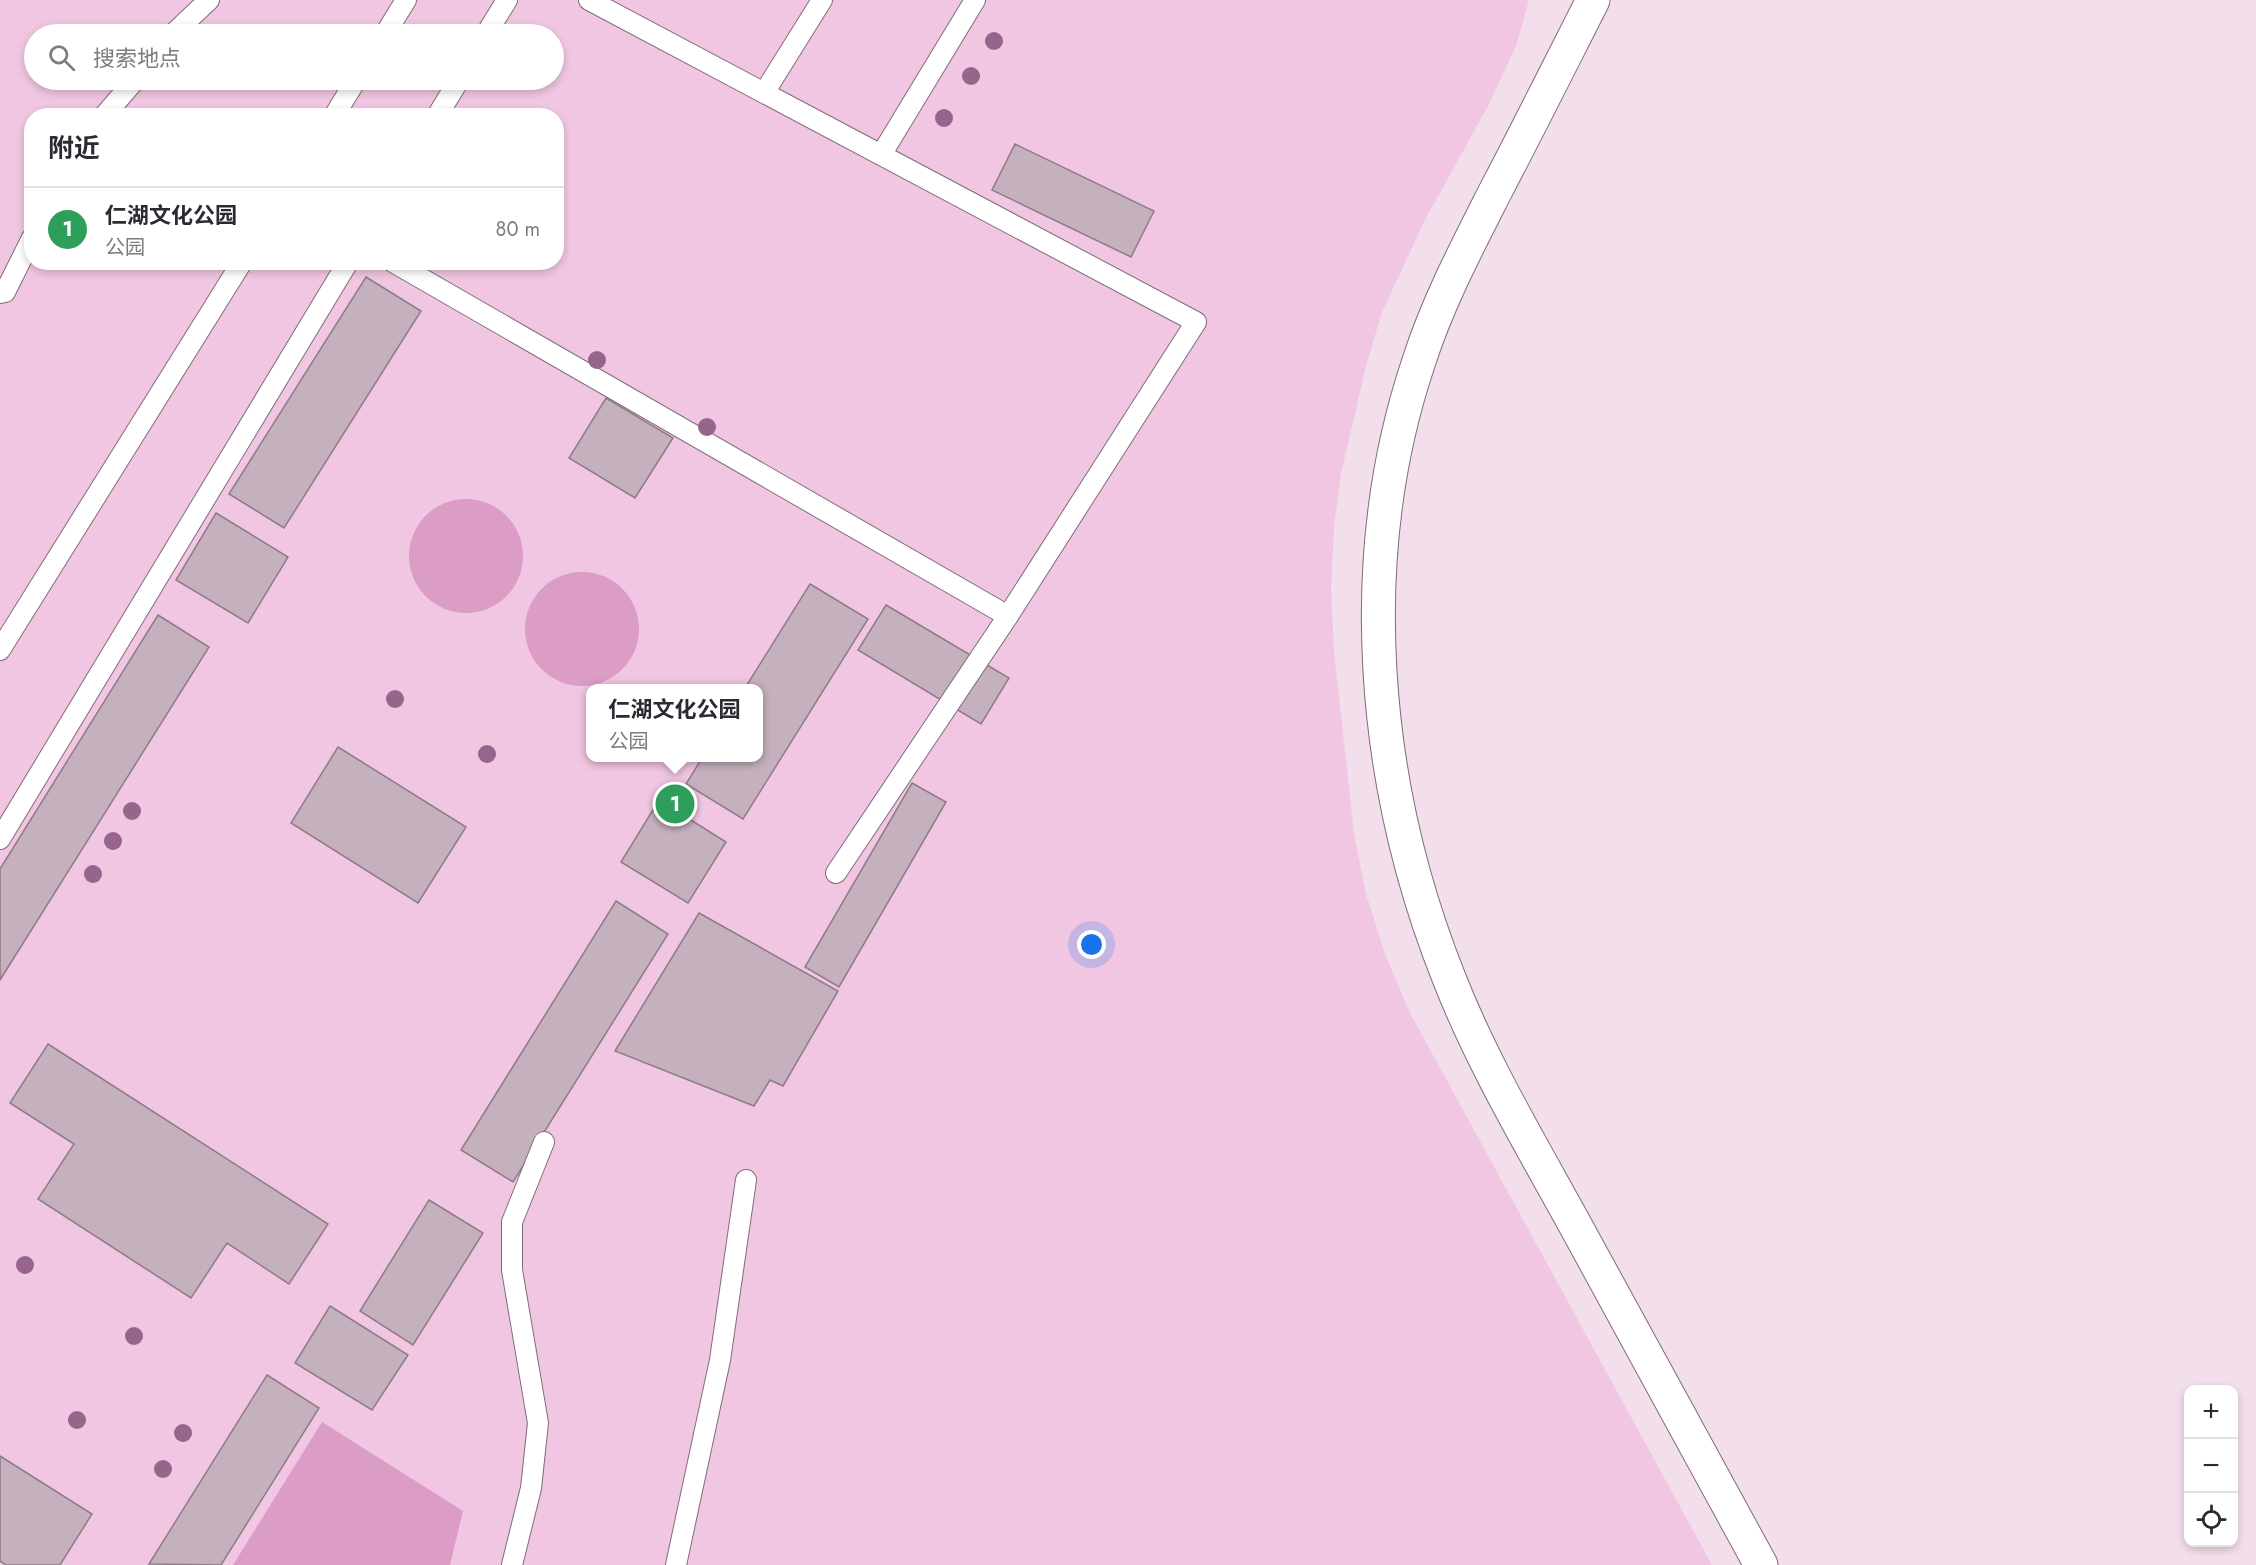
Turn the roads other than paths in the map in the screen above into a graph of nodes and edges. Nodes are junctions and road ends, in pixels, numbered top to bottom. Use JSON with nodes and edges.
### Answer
{"nodes":[{"id":1,"x":209,"y":0,"type":"edge"},
{"id":2,"x":406,"y":0,"type":"edge"},
{"id":3,"x":507,"y":0,"type":"edge"},
{"id":4,"x":589,"y":0,"type":"edge"},
{"id":5,"x":822,"y":0,"type":"edge"},
{"id":6,"x":975,"y":0,"type":"edge"},
{"id":7,"x":1593,"y":0,"type":"edge"},
{"id":8,"x":184,"y":24,"type":"edge"},
{"id":9,"x":391,"y":24,"type":"edge"},
{"id":10,"x":492,"y":24,"type":"edge"},
{"id":11,"x":126,"y":90,"type":"edge"},
{"id":12,"x":351,"y":90,"type":"edge"},
{"id":13,"x":453,"y":90,"type":"edge"},
{"id":14,"x":764,"y":93,"type":"junction"},
{"id":15,"x":111,"y":108,"type":"edge"},
{"id":16,"x":339,"y":108,"type":"edge"},
{"id":17,"x":442,"y":108,"type":"edge"},
{"id":18,"x":881,"y":154,"type":"junction"},
{"id":19,"x":24,"y":253,"type":"edge"},
{"id":20,"x":237,"y":270,"type":"edge"},
{"id":21,"x":343,"y":270,"type":"edge"},
{"id":22,"x":407,"y":270,"type":"edge"},
{"id":23,"x":0,"y":293,"type":"edge"},
{"id":24,"x":1008,"y":616,"type":"junction"},
{"id":25,"x":0,"y":650,"type":"edge"},
{"id":26,"x":0,"y":839,"type":"edge"},
{"id":27,"x":836,"y":873,"type":"dead end"},
{"id":28,"x":544,"y":1142,"type":"dead end"},
{"id":29,"x":746,"y":1180,"type":"dead end"},
{"id":30,"x":512,"y":1565,"type":"edge"},
{"id":31,"x":676,"y":1565,"type":"edge"},
{"id":32,"x":1761,"y":1565,"type":"edge"}],
"edges":[{"from":1,"to":8,"type":"lane"},
{"from":2,"to":9,"type":"lane"},
{"from":3,"to":10,"type":"lane"},
{"from":4,"to":14,"type":"lane"},
{"from":5,"to":14,"type":"lane"},
{"from":6,"to":18,"type":"lane"},
{"from":7,"to":32,"type":"street"},
{"from":11,"to":15,"type":"lane"},
{"from":12,"to":16,"type":"lane"},
{"from":13,"to":17,"type":"lane"},
{"from":14,"to":18,"type":"lane"},
{"from":18,"to":24,"type":"lane"},
{"from":19,"to":23,"type":"lane"},
{"from":20,"to":25,"type":"lane"},
{"from":21,"to":26,"type":"lane"},
{"from":22,"to":24,"type":"lane"},
{"from":24,"to":27,"type":"lane"},
{"from":28,"to":30,"type":"lane"},
{"from":29,"to":31,"type":"lane"}]}
